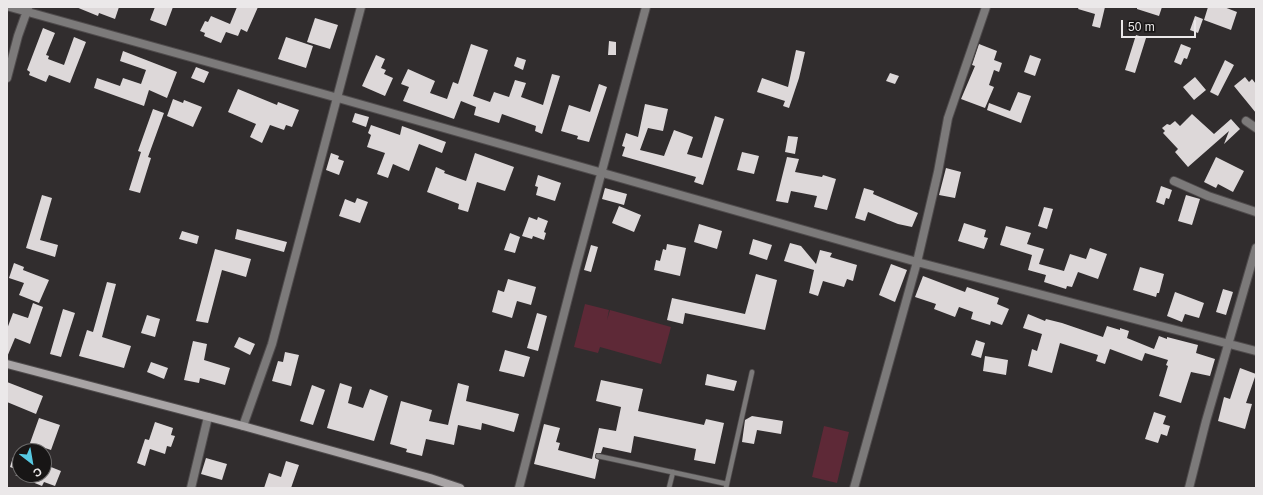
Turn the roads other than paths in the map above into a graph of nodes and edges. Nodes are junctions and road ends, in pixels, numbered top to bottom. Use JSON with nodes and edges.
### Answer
{"nodes":[{"id":1,"x":10,"y":7,"type":"edge"},
{"id":2,"x":361,"y":7,"type":"edge"},
{"id":3,"x":646,"y":7,"type":"edge"},
{"id":4,"x":986,"y":7,"type":"edge"},
{"id":5,"x":27,"y":9,"type":"edge"},
{"id":6,"x":7,"y":78,"type":"edge"},
{"id":7,"x":338,"y":98,"type":"junction"},
{"id":8,"x":1246,"y":121,"type":"dead end"},
{"id":9,"x":1256,"y":128,"type":"edge"},
{"id":10,"x":602,"y":173,"type":"junction"},
{"id":11,"x":1174,"y":181,"type":"dead end"},
{"id":12,"x":1256,"y":212,"type":"edge"},
{"id":13,"x":1256,"y":248,"type":"edge"},
{"id":14,"x":917,"y":262,"type":"junction"},
{"id":15,"x":1230,"y":342,"type":"junction"},
{"id":16,"x":1256,"y":351,"type":"edge"},
{"id":17,"x":7,"y":364,"type":"edge"},
{"id":18,"x":752,"y":372,"type":"dead end"},
{"id":19,"x":208,"y":417,"type":"junction"},
{"id":20,"x":243,"y":426,"type":"junction"},
{"id":21,"x":598,"y":456,"type":"dead end"},
{"id":22,"x":673,"y":472,"type":"junction"},
{"id":23,"x":727,"y":486,"type":"edge"},
{"id":24,"x":191,"y":488,"type":"edge"},
{"id":25,"x":460,"y":488,"type":"edge"},
{"id":26,"x":519,"y":488,"type":"edge"},
{"id":27,"x":669,"y":488,"type":"edge"},
{"id":28,"x":854,"y":488,"type":"edge"},
{"id":29,"x":1189,"y":488,"type":"edge"}],
"edges":[{"from":1,"to":5,"type":"street"},
{"from":2,"to":7,"type":"street"},
{"from":3,"to":10,"type":"street"},
{"from":4,"to":14,"type":"street"},
{"from":5,"to":6,"type":"street"},
{"from":5,"to":7,"type":"street"},
{"from":7,"to":10,"type":"street"},
{"from":7,"to":20,"type":"street"},
{"from":8,"to":9,"type":"street"},
{"from":10,"to":14,"type":"street"},
{"from":10,"to":26,"type":"street"},
{"from":11,"to":12,"type":"street"},
{"from":13,"to":15,"type":"street"},
{"from":14,"to":15,"type":"street"},
{"from":14,"to":28,"type":"street"},
{"from":15,"to":16,"type":"street"},
{"from":15,"to":29,"type":"street"},
{"from":17,"to":19,"type":"street"},
{"from":18,"to":23,"type":"lane"},
{"from":19,"to":20,"type":"street"},
{"from":19,"to":24,"type":"street"},
{"from":20,"to":25,"type":"street"},
{"from":21,"to":22,"type":"lane"},
{"from":22,"to":23,"type":"lane"},
{"from":22,"to":27,"type":"lane"}]}
